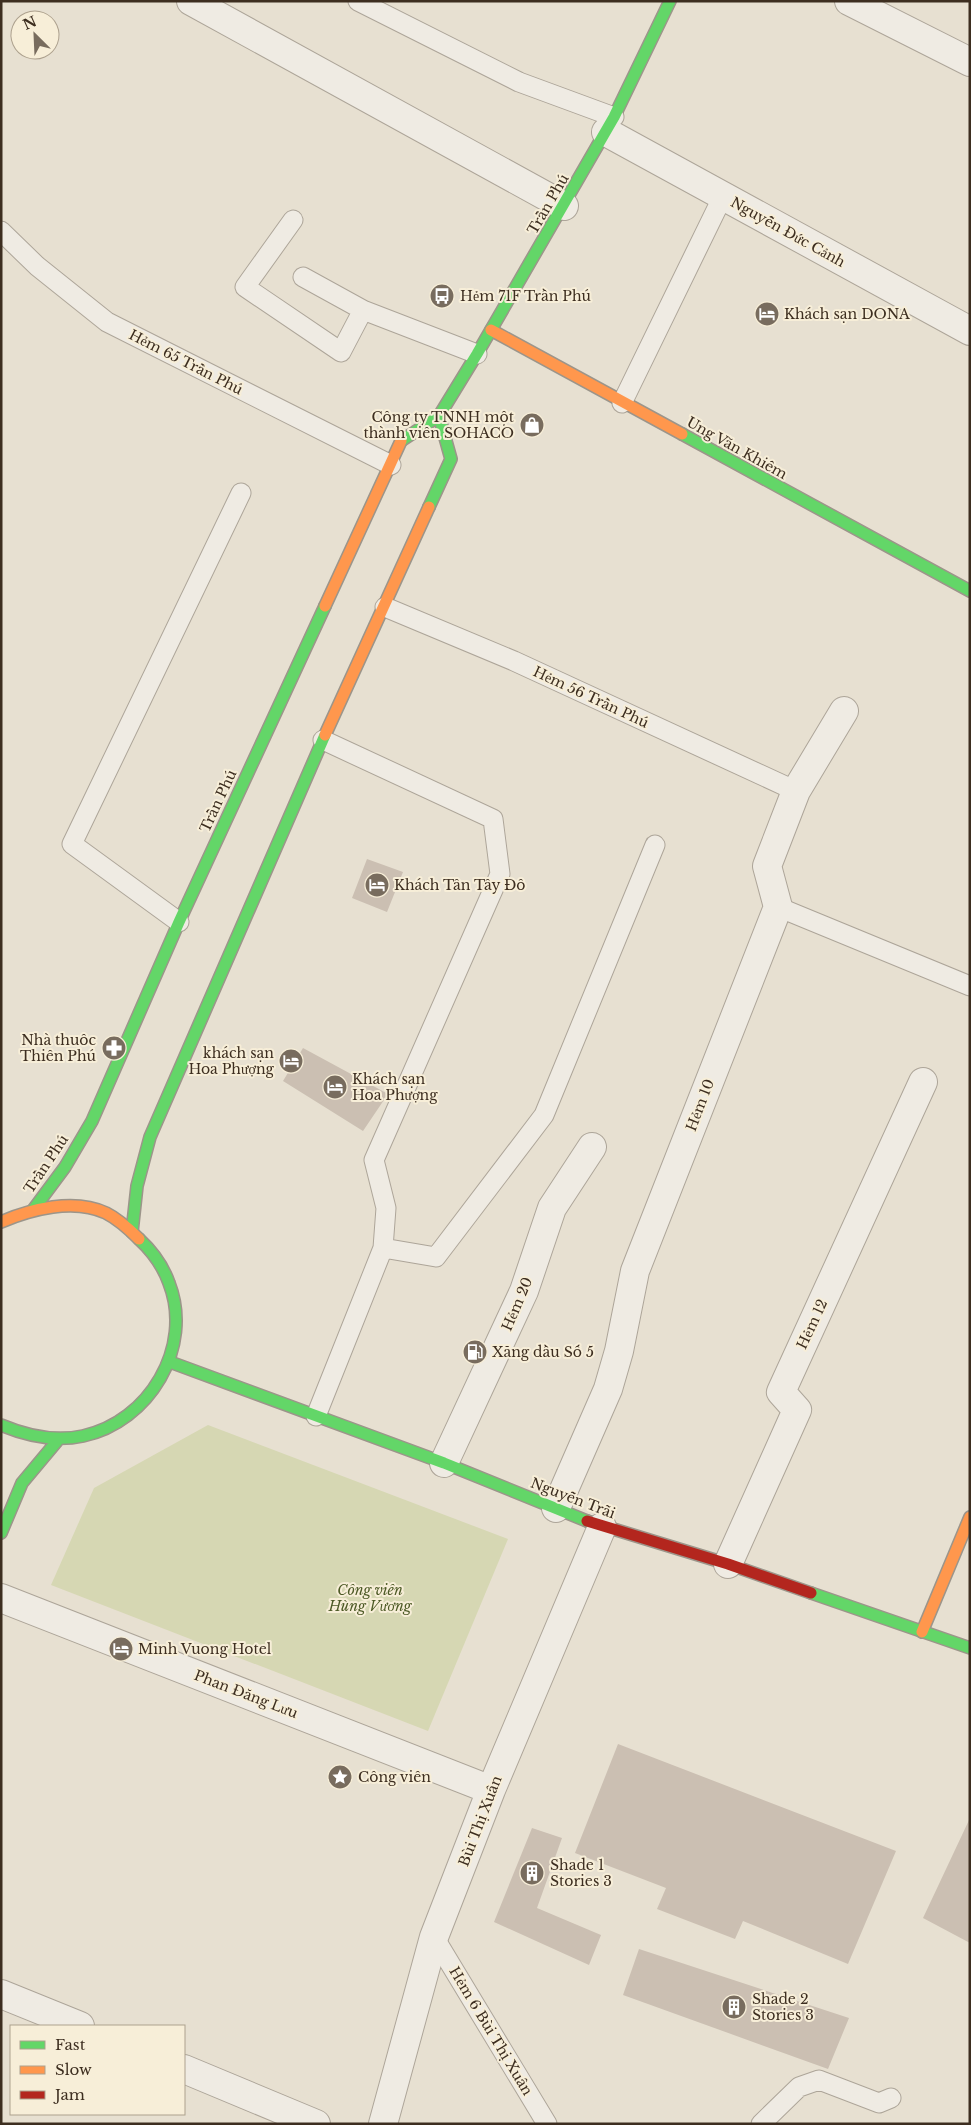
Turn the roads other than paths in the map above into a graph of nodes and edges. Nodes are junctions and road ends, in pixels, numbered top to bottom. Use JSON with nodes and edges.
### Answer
{"nodes":[{"id":1,"x":191,"y":1,"type":"edge"},
{"id":2,"x":358,"y":1,"type":"edge"},
{"id":3,"x":670,"y":1,"type":"edge"},
{"id":4,"x":849,"y":1,"type":"edge"},
{"id":5,"x":970,"y":62,"type":"edge"},
{"id":6,"x":610,"y":124,"type":"junction"},
{"id":7,"x":723,"y":196,"type":"junction"},
{"id":8,"x":564,"y":206,"type":"junction"},
{"id":9,"x":293,"y":220,"type":"dead end"},
{"id":10,"x":1,"y":231,"type":"edge"},
{"id":11,"x":304,"y":277,"type":"dead end"},
{"id":12,"x":364,"y":310,"type":"junction"},
{"id":13,"x":491,"y":330,"type":"junction"},
{"id":14,"x":970,"y":331,"type":"edge"},
{"id":15,"x":477,"y":354,"type":"junction"},
{"id":16,"x":622,"y":403,"type":"junction"},
{"id":17,"x":439,"y":416,"type":"junction"},
{"id":18,"x":391,"y":465,"type":"junction"},
{"id":19,"x":241,"y":493,"type":"dead end"},
{"id":20,"x":970,"y":591,"type":"edge"},
{"id":21,"x":385,"y":607,"type":"junction"},
{"id":22,"x":844,"y":711,"type":"dead end"},
{"id":23,"x":323,"y":740,"type":"junction"},
{"id":24,"x":796,"y":791,"type":"junction"},
{"id":25,"x":656,"y":845,"type":"dead end"},
{"id":26,"x":778,"y":907,"type":"junction"},
{"id":27,"x":179,"y":922,"type":"junction"},
{"id":28,"x":970,"y":986,"type":"edge"},
{"id":29,"x":923,"y":1082,"type":"dead end"},
{"id":30,"x":592,"y":1147,"type":"dead end"},
{"id":31,"x":33,"y":1210,"type":"junction"},
{"id":32,"x":1,"y":1222,"type":"edge"},
{"id":33,"x":132,"y":1232,"type":"junction"},
{"id":34,"x":383,"y":1248,"type":"junction"},
{"id":35,"x":170,"y":1362,"type":"junction"},
{"id":36,"x":316,"y":1416,"type":"junction"},
{"id":37,"x":1,"y":1425,"type":"edge"},
{"id":38,"x":58,"y":1440,"type":"junction"},
{"id":39,"x":444,"y":1464,"type":"junction"},
{"id":40,"x":556,"y":1508,"type":"junction"},
{"id":41,"x":970,"y":1518,"type":"edge"},
{"id":42,"x":602,"y":1527,"type":"junction"},
{"id":43,"x":1,"y":1533,"type":"edge"},
{"id":44,"x":728,"y":1564,"type":"junction"},
{"id":45,"x":1,"y":1598,"type":"edge"},
{"id":46,"x":922,"y":1632,"type":"junction"},
{"id":47,"x":970,"y":1648,"type":"edge"},
{"id":48,"x":491,"y":1790,"type":"junction"},
{"id":49,"x":434,"y":1937,"type":"junction"},
{"id":50,"x":1,"y":1994,"type":"edge"},
{"id":51,"x":78,"y":2025,"type":"edge"},
{"id":52,"x":185,"y":2069,"type":"edge"},
{"id":53,"x":891,"y":2098,"type":"dead end"},
{"id":54,"x":316,"y":2124,"type":"edge"},
{"id":55,"x":383,"y":2124,"type":"edge"},
{"id":56,"x":548,"y":2124,"type":"edge"},
{"id":57,"x":761,"y":2124,"type":"edge"}],
"edges":[{"from":1,"to":8,"type":"street"},
{"from":2,"to":6,"type":"lane"},
{"from":3,"to":6,"type":"main road","name":"Trần Phú"},
{"from":4,"to":5,"type":"street"},
{"from":6,"to":7,"type":"street","name":"Nguyễn Đức Cảnh"},
{"from":6,"to":8,"type":"main road","name":"Trần Phú"},
{"from":7,"to":14,"type":"street","name":"Nguyễn Đức Cảnh"},
{"from":7,"to":16,"type":"lane"},
{"from":8,"to":13,"type":"main road","name":"Trần Phú"},
{"from":9,"to":12,"type":"lane"},
{"from":10,"to":18,"type":"lane","name":"Hẻm 65 Trần Phú"},
{"from":11,"to":12,"type":"lane"},
{"from":12,"to":15,"type":"lane"},
{"from":13,"to":15,"type":"main road","name":"Trần Phú"},
{"from":13,"to":16,"type":"main road","name":"Ung Văn Khiêm"},
{"from":15,"to":17,"type":"main road","name":"Trần Phú"},
{"from":16,"to":20,"type":"main road","name":"Ung Văn Khiêm"},
{"from":17,"to":18,"type":"main road","name":"Trần Phú"},
{"from":17,"to":21,"type":"main road"},
{"from":18,"to":27,"type":"main road","name":"Trần Phú"},
{"from":19,"to":27,"type":"lane"},
{"from":21,"to":23,"type":"main road"},
{"from":21,"to":24,"type":"lane","name":"Hẻm 56 Trần Phú"},
{"from":22,"to":24,"type":"street"},
{"from":23,"to":33,"type":"main road"},
{"from":23,"to":34,"type":"lane"},
{"from":24,"to":26,"type":"street"},
{"from":25,"to":34,"type":"lane"},
{"from":26,"to":28,"type":"lane"},
{"from":26,"to":40,"type":"street","name":"Hẻm 10"},
{"from":27,"to":31,"type":"main road","name":"Trần Phú"},
{"from":29,"to":44,"type":"street","name":"Hẻm 12"},
{"from":30,"to":39,"type":"street","name":"Hẻm 20"},
{"from":31,"to":32,"type":"main road"},
{"from":31,"to":33,"type":"main road"},
{"from":33,"to":35,"type":"main road"},
{"from":34,"to":36,"type":"lane"},
{"from":35,"to":36,"type":"main road","name":"Nguyễn Trãi"},
{"from":35,"to":38,"type":"main road"},
{"from":36,"to":39,"type":"main road","name":"Nguyễn Trãi"},
{"from":37,"to":38,"type":"main road"},
{"from":38,"to":43,"type":"main road"},
{"from":39,"to":40,"type":"main road","name":"Nguyễn Trãi"},
{"from":40,"to":42,"type":"main road","name":"Nguyễn Trãi"},
{"from":41,"to":46,"type":"main road"},
{"from":42,"to":44,"type":"main road","name":"Nguyễn Trãi"},
{"from":42,"to":48,"type":"street","name":"Bùi Thị Xuân"},
{"from":44,"to":46,"type":"main road","name":"Nguyễn Trãi"},
{"from":45,"to":48,"type":"street","name":"Phan Đăng Lưu"},
{"from":46,"to":47,"type":"main road","name":"Nguyễn Trãi"},
{"from":48,"to":49,"type":"street","name":"Bùi Thị Xuân"},
{"from":49,"to":55,"type":"street","name":"Bùi Thị Xuân"},
{"from":49,"to":56,"type":"lane","name":"Hẻm 6 Bùi Thị Xuân"},
{"from":50,"to":51,"type":"street"},
{"from":52,"to":54,"type":"street"},
{"from":53,"to":57,"type":"lane"}]}
